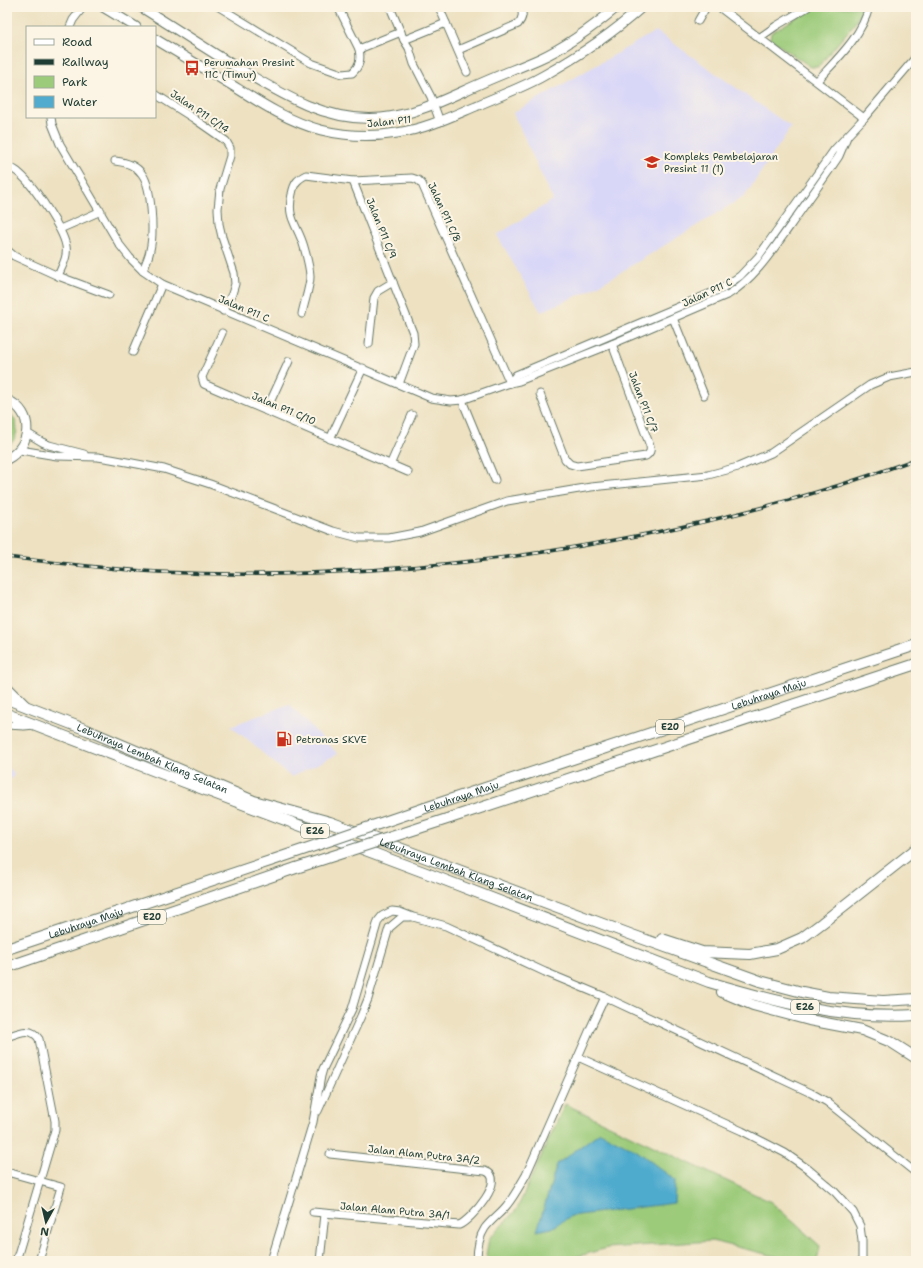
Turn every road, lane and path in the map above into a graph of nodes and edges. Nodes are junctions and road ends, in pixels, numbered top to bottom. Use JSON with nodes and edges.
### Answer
{"nodes":[{"id":1,"x":83,"y":7,"type":"edge"},
{"id":2,"x":103,"y":7,"type":"edge"},
{"id":3,"x":141,"y":7,"type":"edge"},
{"id":4,"x":219,"y":7,"type":"edge"},
{"id":5,"x":338,"y":7,"type":"edge"},
{"id":6,"x":390,"y":7,"type":"edge"},
{"id":7,"x":439,"y":7,"type":"edge"},
{"id":8,"x":521,"y":7,"type":"edge"},
{"id":9,"x":617,"y":7,"type":"edge"},
{"id":10,"x":642,"y":7,"type":"edge"},
{"id":11,"x":706,"y":7,"type":"edge"},
{"id":12,"x":719,"y":7,"type":"edge"},
{"id":13,"x":808,"y":7,"type":"edge"},
{"id":14,"x":869,"y":7,"type":"edge"},
{"id":15,"x":698,"y":21,"type":"dead end"},
{"id":16,"x":446,"y":23,"type":"junction"},
{"id":17,"x":71,"y":26,"type":"edge"},
{"id":18,"x":134,"y":26,"type":"edge"},
{"id":19,"x":401,"y":32,"type":"junction"},
{"id":20,"x":759,"y":38,"type":"junction"},
{"id":21,"x":156,"y":40,"type":"edge"},
{"id":22,"x":404,"y":40,"type":"junction"},
{"id":23,"x":359,"y":49,"type":"junction"},
{"id":24,"x":458,"y":50,"type":"junction"},
{"id":25,"x":916,"y":56,"type":"edge"},
{"id":26,"x":466,"y":72,"type":"dead end"},
{"id":27,"x":817,"y":81,"type":"junction"},
{"id":28,"x":156,"y":95,"type":"edge"},
{"id":29,"x":434,"y":104,"type":"junction"},
{"id":30,"x":51,"y":118,"type":"edge"},
{"id":31,"x":864,"y":118,"type":"junction"},
{"id":32,"x":440,"y":122,"type":"junction"},
{"id":33,"x":847,"y":137,"type":"junction"},
{"id":34,"x":115,"y":161,"type":"dead end"},
{"id":35,"x":7,"y":166,"type":"edge"},
{"id":36,"x":353,"y":181,"type":"junction"},
{"id":37,"x":100,"y":211,"type":"junction"},
{"id":38,"x":60,"y":229,"type":"junction"},
{"id":39,"x":7,"y":250,"type":"edge"},
{"id":40,"x":143,"y":271,"type":"junction"},
{"id":41,"x":58,"y":276,"type":"junction"},
{"id":42,"x":393,"y":282,"type":"junction"},
{"id":43,"x":162,"y":284,"type":"junction"},
{"id":44,"x":109,"y":295,"type":"dead end"},
{"id":45,"x":223,"y":311,"type":"junction"},
{"id":46,"x":302,"y":314,"type":"dead end"},
{"id":47,"x":673,"y":318,"type":"junction"},
{"id":48,"x":222,"y":332,"type":"dead end"},
{"id":49,"x":369,"y":344,"type":"dead end"},
{"id":50,"x":612,"y":344,"type":"junction"},
{"id":51,"x":133,"y":352,"type":"dead end"},
{"id":52,"x":289,"y":360,"type":"dead end"},
{"id":53,"x":363,"y":368,"type":"junction"},
{"id":54,"x":916,"y":372,"type":"edge"},
{"id":55,"x":510,"y":383,"type":"junction"},
{"id":56,"x":399,"y":384,"type":"junction"},
{"id":57,"x":540,"y":394,"type":"dead end"},
{"id":58,"x":704,"y":395,"type":"dead end"},
{"id":59,"x":7,"y":400,"type":"edge"},
{"id":60,"x":462,"y":400,"type":"junction"},
{"id":61,"x":266,"y":411,"type":"junction"},
{"id":62,"x":412,"y":415,"type":"dead end"},
{"id":63,"x":27,"y":433,"type":"junction"},
{"id":64,"x":330,"y":439,"type":"junction"},
{"id":65,"x":20,"y":450,"type":"junction"},
{"id":66,"x":98,"y":457,"type":"junction"},
{"id":67,"x":7,"y":459,"type":"edge"},
{"id":68,"x":390,"y":464,"type":"junction"},
{"id":69,"x":408,"y":472,"type":"dead end"},
{"id":70,"x":495,"y":480,"type":"dead end"},
{"id":71,"x":916,"y":645,"type":"edge"},
{"id":72,"x":916,"y":664,"type":"edge"},
{"id":73,"x":7,"y":687,"type":"edge"},
{"id":74,"x":7,"y":699,"type":"edge"},
{"id":75,"x":28,"y":707,"type":"junction"},
{"id":76,"x":7,"y":714,"type":"edge"},
{"id":77,"x":7,"y":725,"type":"edge"},
{"id":78,"x":34,"y":725,"type":"junction"},
{"id":79,"x":916,"y":849,"type":"edge"},
{"id":80,"x":413,"y":916,"type":"junction"},
{"id":81,"x":635,"y":936,"type":"junction"},
{"id":82,"x":7,"y":949,"type":"edge"},
{"id":83,"x":7,"y":967,"type":"edge"},
{"id":84,"x":375,"y":975,"type":"junction"},
{"id":85,"x":361,"y":982,"type":"junction"},
{"id":86,"x":709,"y":982,"type":"junction"},
{"id":87,"x":605,"y":997,"type":"junction"},
{"id":88,"x":916,"y":999,"type":"edge"},
{"id":89,"x":916,"y":1015,"type":"edge"},
{"id":90,"x":7,"y":1037,"type":"edge"},
{"id":91,"x":336,"y":1042,"type":"junction"},
{"id":92,"x":578,"y":1057,"type":"junction"},
{"id":93,"x":916,"y":1058,"type":"edge"},
{"id":94,"x":335,"y":1073,"type":"junction"},
{"id":95,"x":320,"y":1084,"type":"junction"},
{"id":96,"x":313,"y":1122,"type":"junction"},
{"id":97,"x":330,"y":1154,"type":"dead end"},
{"id":98,"x":7,"y":1172,"type":"edge"},
{"id":99,"x":916,"y":1173,"type":"edge"},
{"id":100,"x":40,"y":1181,"type":"junction"},
{"id":101,"x":487,"y":1196,"type":"joint"},
{"id":102,"x":313,"y":1212,"type":"dead end"},
{"id":103,"x":325,"y":1214,"type":"junction"},
{"id":104,"x":16,"y":1261,"type":"edge"},
{"id":105,"x":39,"y":1261,"type":"edge"},
{"id":106,"x":271,"y":1261,"type":"edge"},
{"id":107,"x":320,"y":1261,"type":"edge"},
{"id":108,"x":477,"y":1261,"type":"edge"},
{"id":109,"x":862,"y":1261,"type":"edge"}],
"edges":[{"from":1,"to":17,"type":"street"},
{"from":2,"to":18,"type":"main road"},
{"from":3,"to":29,"type":"main road","name":"Jalan P11"},
{"from":4,"to":23,"type":"street"},
{"from":5,"to":23,"type":"street"},
{"from":6,"to":19,"type":"street"},
{"from":7,"to":16,"type":"street"},
{"from":8,"to":24,"type":"street"},
{"from":9,"to":29,"type":"main road","name":"Jalan P11"},
{"from":10,"to":32,"type":"main road","name":"Jalan P11"},
{"from":11,"to":15,"type":"street"},
{"from":12,"to":20,"type":"street"},
{"from":13,"to":20,"type":"street"},
{"from":14,"to":27,"type":"street"},
{"from":16,"to":22,"type":"street"},
{"from":16,"to":24,"type":"street"},
{"from":19,"to":22,"type":"street"},
{"from":19,"to":23,"type":"street"},
{"from":20,"to":27,"type":"street"},
{"from":21,"to":32,"type":"main road","name":"Jalan P11"},
{"from":22,"to":29,"type":"street"},
{"from":24,"to":26,"type":"street"},
{"from":25,"to":31,"type":"street","name":"Jalan P11 C"},
{"from":27,"to":31,"type":"street"},
{"from":28,"to":45,"type":"street","name":"Jalan P11 C/14"},
{"from":29,"to":32,"type":"street"},
{"from":30,"to":37,"type":"street","name":"Jalan P11 C"},
{"from":31,"to":33,"type":"street","name":"Jalan P11 C"},
{"from":33,"to":47,"type":"street","name":"Jalan P11 C"},
{"from":33,"to":55,"type":"street","name":"Jalan P11 C"},
{"from":34,"to":40,"type":"street"},
{"from":35,"to":38,"type":"street"},
{"from":36,"to":42,"type":"street","name":"Jalan P11 C/9"},
{"from":36,"to":46,"type":"street","name":"Jalan P11 C/8"},
{"from":36,"to":55,"type":"street","name":"Jalan P11 C/8"},
{"from":37,"to":38,"type":"street"},
{"from":37,"to":40,"type":"street","name":"Jalan P11 C"},
{"from":38,"to":41,"type":"street"},
{"from":39,"to":41,"type":"street"},
{"from":40,"to":43,"type":"street","name":"Jalan P11 C"},
{"from":41,"to":44,"type":"street"},
{"from":42,"to":49,"type":"street"},
{"from":42,"to":56,"type":"street","name":"Jalan P11 C/9"},
{"from":43,"to":45,"type":"street","name":"Jalan P11 C"},
{"from":43,"to":51,"type":"street"},
{"from":45,"to":53,"type":"street","name":"Jalan P11 C"},
{"from":47,"to":50,"type":"street","name":"Jalan P11 C"},
{"from":47,"to":58,"type":"street"},
{"from":48,"to":61,"type":"street","name":"Jalan P11 C/10"},
{"from":50,"to":55,"type":"street","name":"Jalan P11 C"},
{"from":50,"to":57,"type":"street","name":"Jalan P11 C/7"},
{"from":52,"to":61,"type":"street"},
{"from":53,"to":56,"type":"street","name":"Jalan P11 C"},
{"from":53,"to":64,"type":"street"},
{"from":54,"to":66,"type":"street"},
{"from":55,"to":60,"type":"street","name":"Jalan P11 C"},
{"from":56,"to":60,"type":"street","name":"Jalan P11 C"},
{"from":59,"to":63,"type":"main road"},
{"from":60,"to":70,"type":"street"},
{"from":61,"to":64,"type":"street","name":"Jalan P11 C/10"},
{"from":62,"to":68,"type":"street"},
{"from":63,"to":65,"type":"main road"},
{"from":63,"to":66,"type":"street"},
{"from":64,"to":68,"type":"street","name":"Jalan P11 C/10"},
{"from":65,"to":66,"type":"street"},
{"from":65,"to":67,"type":"main road"},
{"from":68,"to":69,"type":"street","name":"Jalan P11 C/10"},
{"from":71,"to":82,"type":"highway","name":"Lebuhraya Maju","number":"E20","bridge":true},
{"from":72,"to":83,"type":"highway","name":"Lebuhraya Maju","number":"E20","bridge":true},
{"from":73,"to":75,"type":"main road"},
{"from":74,"to":75,"type":"highway","name":"Lebuhraya Lembah Klang Selatan","number":"E26"},
{"from":75,"to":81,"type":"highway","name":"Lebuhraya Lembah Klang Selatan","number":"E26"},
{"from":76,"to":78,"type":"highway","name":"Lebuhraya Lembah Klang Selatan","number":"E26"},
{"from":77,"to":78,"type":"street"},
{"from":78,"to":86,"type":"highway","name":"Lebuhraya Lembah Klang Selatan","number":"E26"},
{"from":79,"to":81,"type":"highway"},
{"from":80,"to":84,"type":"street"},
{"from":80,"to":85,"type":"street"},
{"from":80,"to":87,"type":"street"},
{"from":81,"to":88,"type":"highway","name":"Lebuhraya Lembah Klang Selatan","number":"E26"},
{"from":84,"to":85,"type":"street"},
{"from":84,"to":94,"type":"street"},
{"from":85,"to":91,"type":"street"},
{"from":86,"to":89,"type":"highway","name":"Lebuhraya Lembah Klang Selatan","number":"E26"},
{"from":86,"to":93,"type":"highway"},
{"from":87,"to":92,"type":"street"},
{"from":87,"to":99,"type":"street"},
{"from":90,"to":100,"type":"street"},
{"from":91,"to":94,"type":"street"},
{"from":91,"to":95,"type":"street"},
{"from":92,"to":108,"type":"street"},
{"from":92,"to":109,"type":"street"},
{"from":94,"to":95,"type":"street"},
{"from":94,"to":96,"type":"street"},
{"from":95,"to":96,"type":"street"},
{"from":96,"to":106,"type":"street"},
{"from":97,"to":101,"type":"street","name":"Jalan Alam Putra 3A/2"},
{"from":98,"to":100,"type":"street"},
{"from":100,"to":104,"type":"street"},
{"from":100,"to":105,"type":"street"},
{"from":101,"to":103,"type":"street","name":"Jalan Alam Putra 3A/1"},
{"from":102,"to":103,"type":"street","name":"Jalan Alam Putra 3A/1"},
{"from":103,"to":107,"type":"street"}]}
